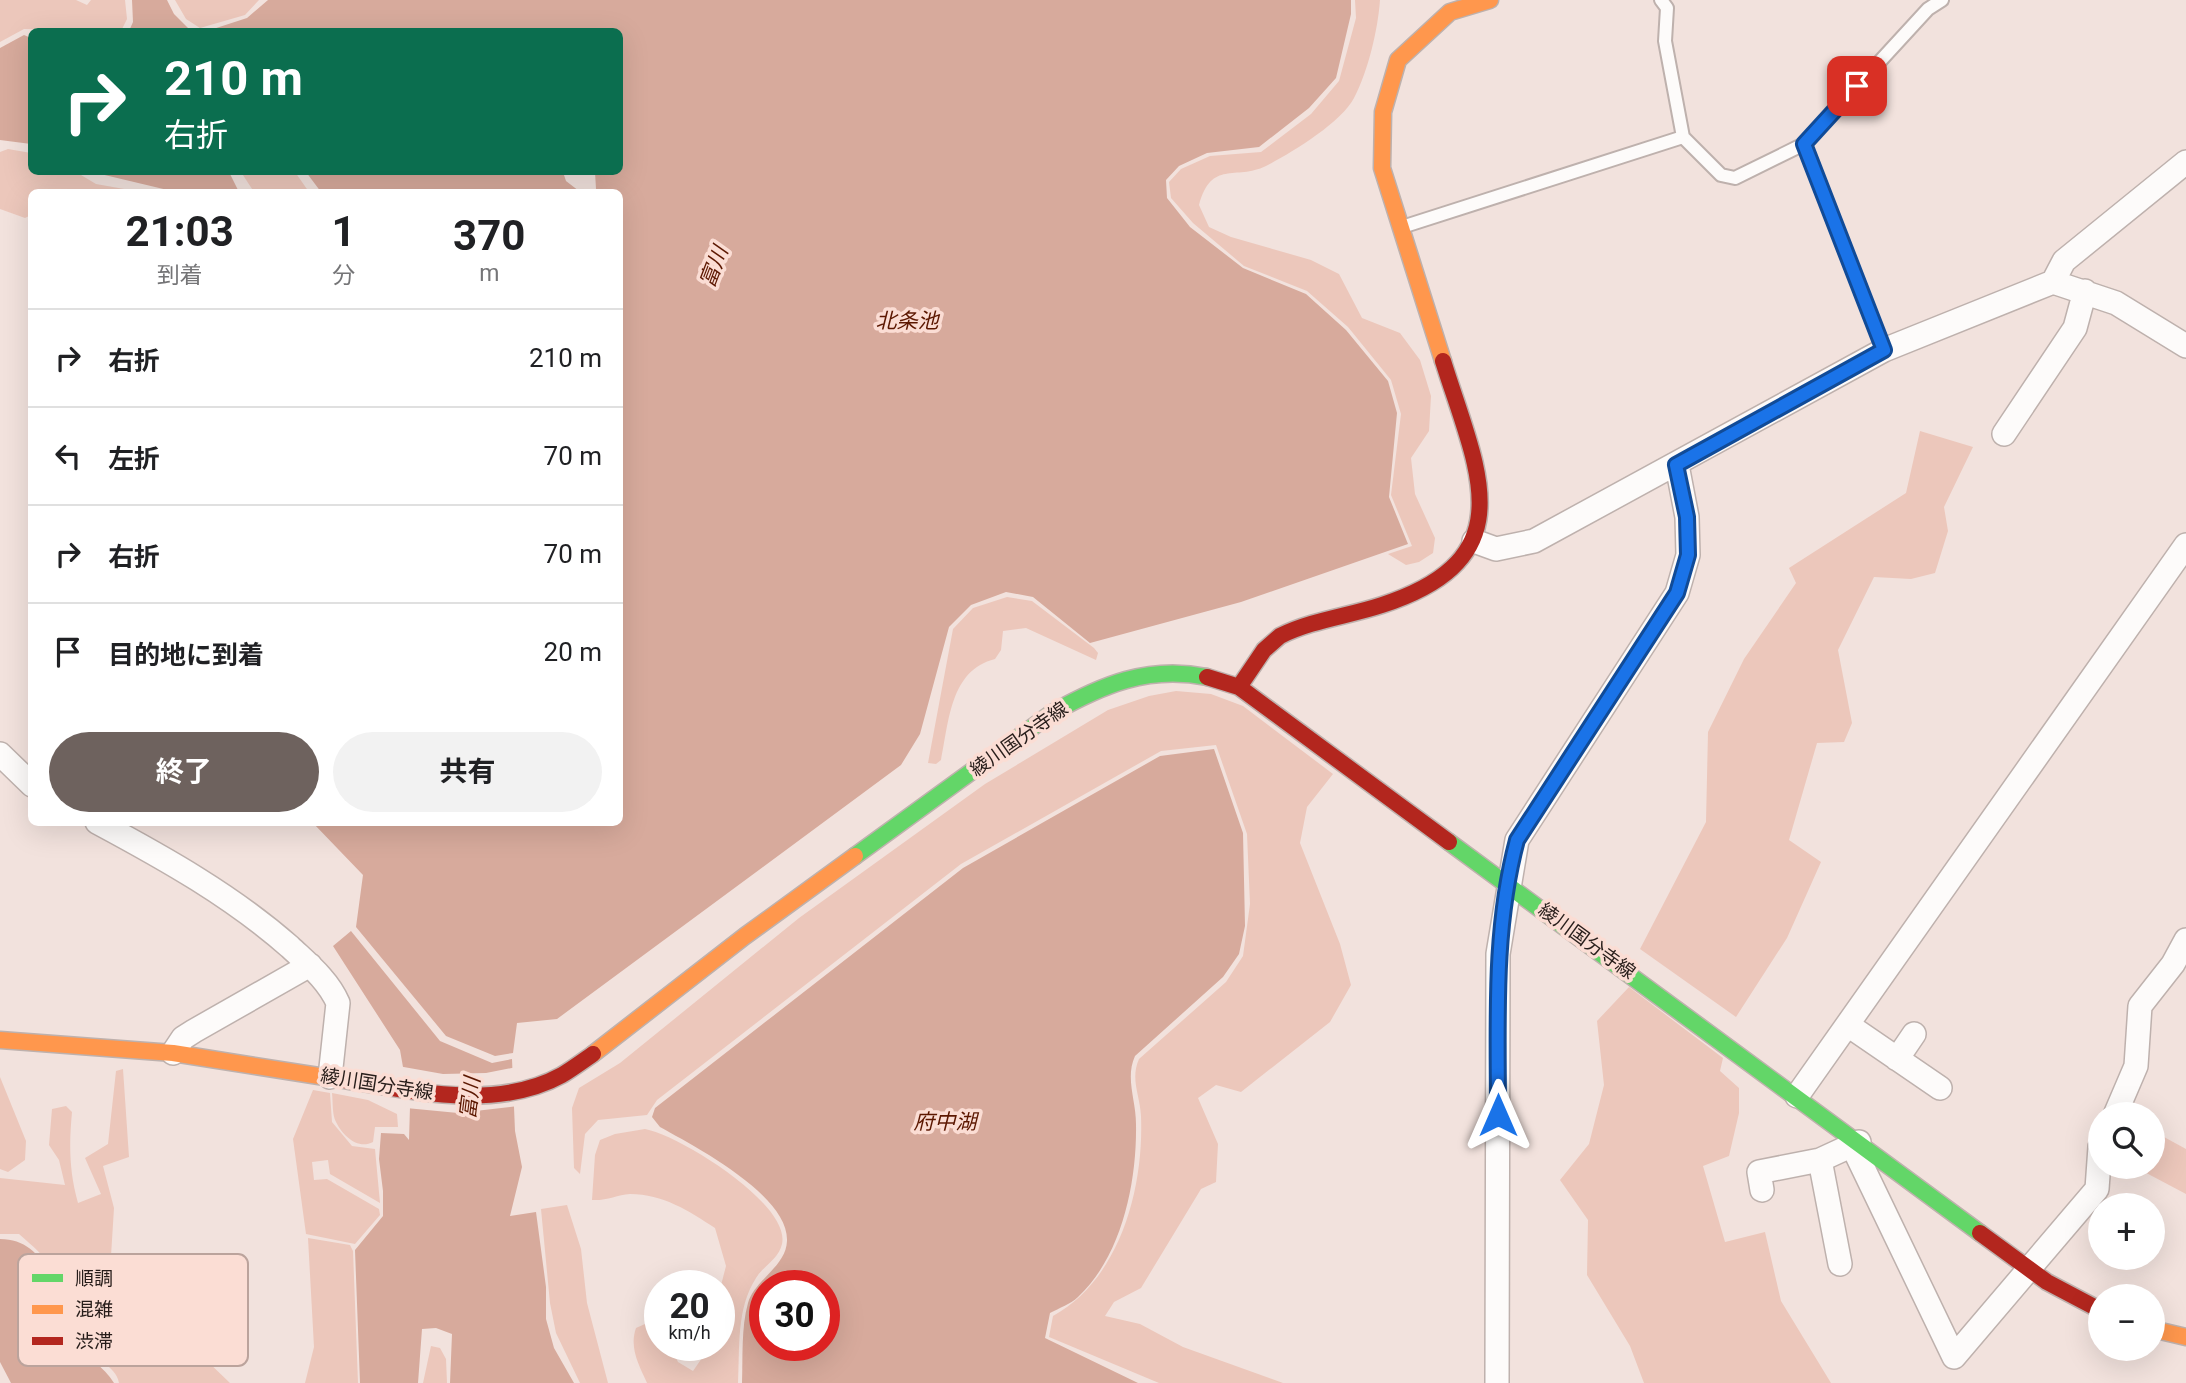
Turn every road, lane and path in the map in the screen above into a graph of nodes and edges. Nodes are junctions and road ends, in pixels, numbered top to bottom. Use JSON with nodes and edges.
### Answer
{"nodes":[{"id":1,"x":1490,"y":0,"type":"edge"},
{"id":2,"x":1661,"y":0,"type":"edge"},
{"id":3,"x":1942,"y":0,"type":"edge"},
{"id":4,"x":1683,"y":137,"type":"junction"},
{"id":5,"x":1804,"y":144,"type":"junction"},
{"id":6,"x":2186,"y":162,"type":"edge"},
{"id":7,"x":1399,"y":228,"type":"junction"},
{"id":8,"x":2053,"y":282,"type":"junction"},
{"id":9,"x":2085,"y":291,"type":"junction"},
{"id":10,"x":2186,"y":346,"type":"edge"},
{"id":11,"x":1884,"y":350,"type":"junction"},
{"id":12,"x":2004,"y":434,"type":"dead end"},
{"id":13,"x":1676,"y":465,"type":"junction"},
{"id":14,"x":1474,"y":541,"type":"junction"},
{"id":15,"x":2186,"y":545,"type":"edge"},
{"id":16,"x":1239,"y":687,"type":"junction"},
{"id":17,"x":0,"y":754,"type":"edge"},
{"id":18,"x":28,"y":781,"type":"edge"},
{"id":19,"x":104,"y":826,"type":"edge"},
{"id":20,"x":1510,"y":884,"type":"junction"},
{"id":21,"x":2186,"y":940,"type":"edge"},
{"id":22,"x":310,"y":965,"type":"junction"},
{"id":23,"x":1848,"y":1025,"type":"junction"},
{"id":24,"x":1914,"y":1034,"type":"dead end"},
{"id":25,"x":0,"y":1040,"type":"edge"},
{"id":26,"x":173,"y":1053,"type":"junction"},
{"id":27,"x":1897,"y":1059,"type":"junction"},
{"id":28,"x":330,"y":1076,"type":"junction"},
{"id":29,"x":1940,"y":1088,"type":"dead end"},
{"id":30,"x":1797,"y":1096,"type":"junction"},
{"id":31,"x":2121,"y":1102,"type":"edge"},
{"id":32,"x":1856,"y":1143,"type":"junction"},
{"id":33,"x":1819,"y":1160,"type":"junction"},
{"id":34,"x":2098,"y":1179,"type":"edge"},
{"id":35,"x":1762,"y":1189,"type":"dead end"},
{"id":36,"x":1840,"y":1264,"type":"dead end"},
{"id":37,"x":2028,"y":1268,"type":"junction"},
{"id":38,"x":2088,"y":1303,"type":"edge"},
{"id":39,"x":2165,"y":1332,"type":"edge"},
{"id":40,"x":2186,"y":1337,"type":"edge"},
{"id":41,"x":1497,"y":1383,"type":"edge"}],
"edges":[{"from":1,"to":7,"type":"main road"},
{"from":2,"to":4,"type":"lane"},
{"from":3,"to":5,"type":"lane"},
{"from":4,"to":5,"type":"lane"},
{"from":4,"to":7,"type":"lane"},
{"from":5,"to":11,"type":"lane"},
{"from":6,"to":8,"type":"street"},
{"from":7,"to":14,"type":"main road"},
{"from":8,"to":9,"type":"street"},
{"from":8,"to":11,"type":"street"},
{"from":9,"to":10,"type":"street"},
{"from":9,"to":12,"type":"street"},
{"from":11,"to":13,"type":"street"},
{"from":13,"to":14,"type":"street"},
{"from":13,"to":20,"type":"street"},
{"from":14,"to":16,"type":"main road"},
{"from":15,"to":23,"type":"street"},
{"from":16,"to":20,"type":"main road","name":"綾川国分寺線"},
{"from":16,"to":28,"type":"main road","name":"綾川国分寺線"},
{"from":17,"to":18,"type":"street"},
{"from":19,"to":22,"type":"street"},
{"from":20,"to":30,"type":"main road","name":"綾川国分寺線"},
{"from":20,"to":41,"type":"street"},
{"from":21,"to":31,"type":"street"},
{"from":22,"to":26,"type":"street"},
{"from":22,"to":28,"type":"street"},
{"from":23,"to":27,"type":"street"},
{"from":23,"to":30,"type":"street"},
{"from":24,"to":27,"type":"street"},
{"from":25,"to":26,"type":"main road","name":"綾川国分寺線"},
{"from":26,"to":28,"type":"main road","name":"綾川国分寺線"},
{"from":27,"to":29,"type":"street"},
{"from":30,"to":32,"type":"main road","name":"綾川国分寺線"},
{"from":32,"to":33,"type":"street"},
{"from":32,"to":37,"type":"main road","name":"綾川国分寺線"},
{"from":32,"to":37,"type":"street"},
{"from":33,"to":35,"type":"street"},
{"from":33,"to":36,"type":"street"},
{"from":34,"to":37,"type":"street"},
{"from":37,"to":38,"type":"main road","name":"綾川国分寺線"},
{"from":39,"to":40,"type":"main road"}]}
